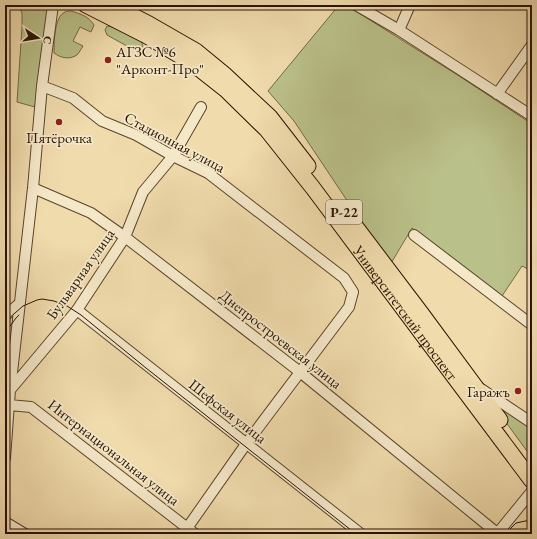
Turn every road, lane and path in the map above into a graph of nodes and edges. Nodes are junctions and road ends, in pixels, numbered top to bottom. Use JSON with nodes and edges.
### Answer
{"nodes":[{"id":1,"x":53,"y":5,"type":"edge"},
{"id":2,"x":86,"y":5,"type":"edge"},
{"id":3,"x":112,"y":5,"type":"edge"},
{"id":4,"x":356,"y":5,"type":"edge"},
{"id":5,"x":410,"y":5,"type":"edge"},
{"id":6,"x":399,"y":30,"type":"junction"},
{"id":7,"x":532,"y":45,"type":"edge"},
{"id":8,"x":42,"y":86,"type":"junction"},
{"id":9,"x":497,"y":94,"type":"junction"},
{"id":10,"x":201,"y":107,"type":"dead end"},
{"id":11,"x":532,"y":116,"type":"edge"},
{"id":12,"x":173,"y":156,"type":"junction"},
{"id":13,"x":33,"y":188,"type":"junction"},
{"id":14,"x":414,"y":235,"type":"dead end"},
{"id":15,"x":125,"y":237,"type":"junction"},
{"id":16,"x":20,"y":303,"type":"junction"},
{"id":17,"x":77,"y":310,"type":"junction"},
{"id":18,"x":5,"y":316,"type":"edge"},
{"id":19,"x":532,"y":325,"type":"edge"},
{"id":20,"x":300,"y":372,"type":"junction"},
{"id":21,"x":474,"y":385,"type":"junction"},
{"id":22,"x":10,"y":390,"type":"junction"},
{"id":23,"x":9,"y":405,"type":"junction"},
{"id":24,"x":532,"y":423,"type":"edge"},
{"id":25,"x":246,"y":444,"type":"junction"},
{"id":26,"x":5,"y":458,"type":"edge"},
{"id":27,"x":532,"y":464,"type":"edge"},
{"id":28,"x":532,"y":481,"type":"edge"},
{"id":29,"x":532,"y":491,"type":"edge"},
{"id":30,"x":5,"y":522,"type":"edge"},
{"id":31,"x":188,"y":532,"type":"edge"},
{"id":32,"x":25,"y":534,"type":"edge"},
{"id":33,"x":360,"y":534,"type":"edge"},
{"id":34,"x":497,"y":534,"type":"edge"}],
"edges":[{"from":1,"to":8,"type":"street"},
{"from":2,"to":28,"type":"highway","name":"Университетский проспект","number":"Р-22"},
{"from":3,"to":21,"type":"highway","name":"Университетский проспект","number":"Р-22"},
{"from":4,"to":6,"type":"street"},
{"from":5,"to":6,"type":"street"},
{"from":6,"to":9,"type":"street"},
{"from":7,"to":9,"type":"street"},
{"from":8,"to":12,"type":"street","name":"Стадионная улица"},
{"from":8,"to":13,"type":"street"},
{"from":9,"to":11,"type":"street"},
{"from":10,"to":12,"type":"street","name":"Бульварная улица"},
{"from":12,"to":15,"type":"street","name":"Бульварная улица"},
{"from":12,"to":20,"type":"street","name":"Стадионная улица"},
{"from":13,"to":15,"type":"street","name":"Днепростроевская улица"},
{"from":13,"to":16,"type":"street"},
{"from":14,"to":19,"type":"street"},
{"from":15,"to":17,"type":"street","name":"Бульварная улица"},
{"from":15,"to":20,"type":"street","name":"Днепростроевская улица"},
{"from":16,"to":18,"type":"street"},
{"from":16,"to":22,"type":"street"},
{"from":17,"to":22,"type":"street","name":"Бульварная улица"},
{"from":17,"to":25,"type":"street","name":"Шефская улица"},
{"from":20,"to":25,"type":"street"},
{"from":20,"to":34,"type":"street","name":"Днепростроевская улица"},
{"from":21,"to":24,"type":"street"},
{"from":21,"to":27,"type":"highway","name":"Университетский проспект","number":"Р-22"},
{"from":22,"to":23,"type":"street"},
{"from":23,"to":26,"type":"street"},
{"from":23,"to":31,"type":"street","name":"Интернациональная улица"},
{"from":25,"to":31,"type":"street"},
{"from":25,"to":33,"type":"street","name":"Шефская улица"},
{"from":29,"to":34,"type":"street"},
{"from":30,"to":32,"type":"street"}]}
